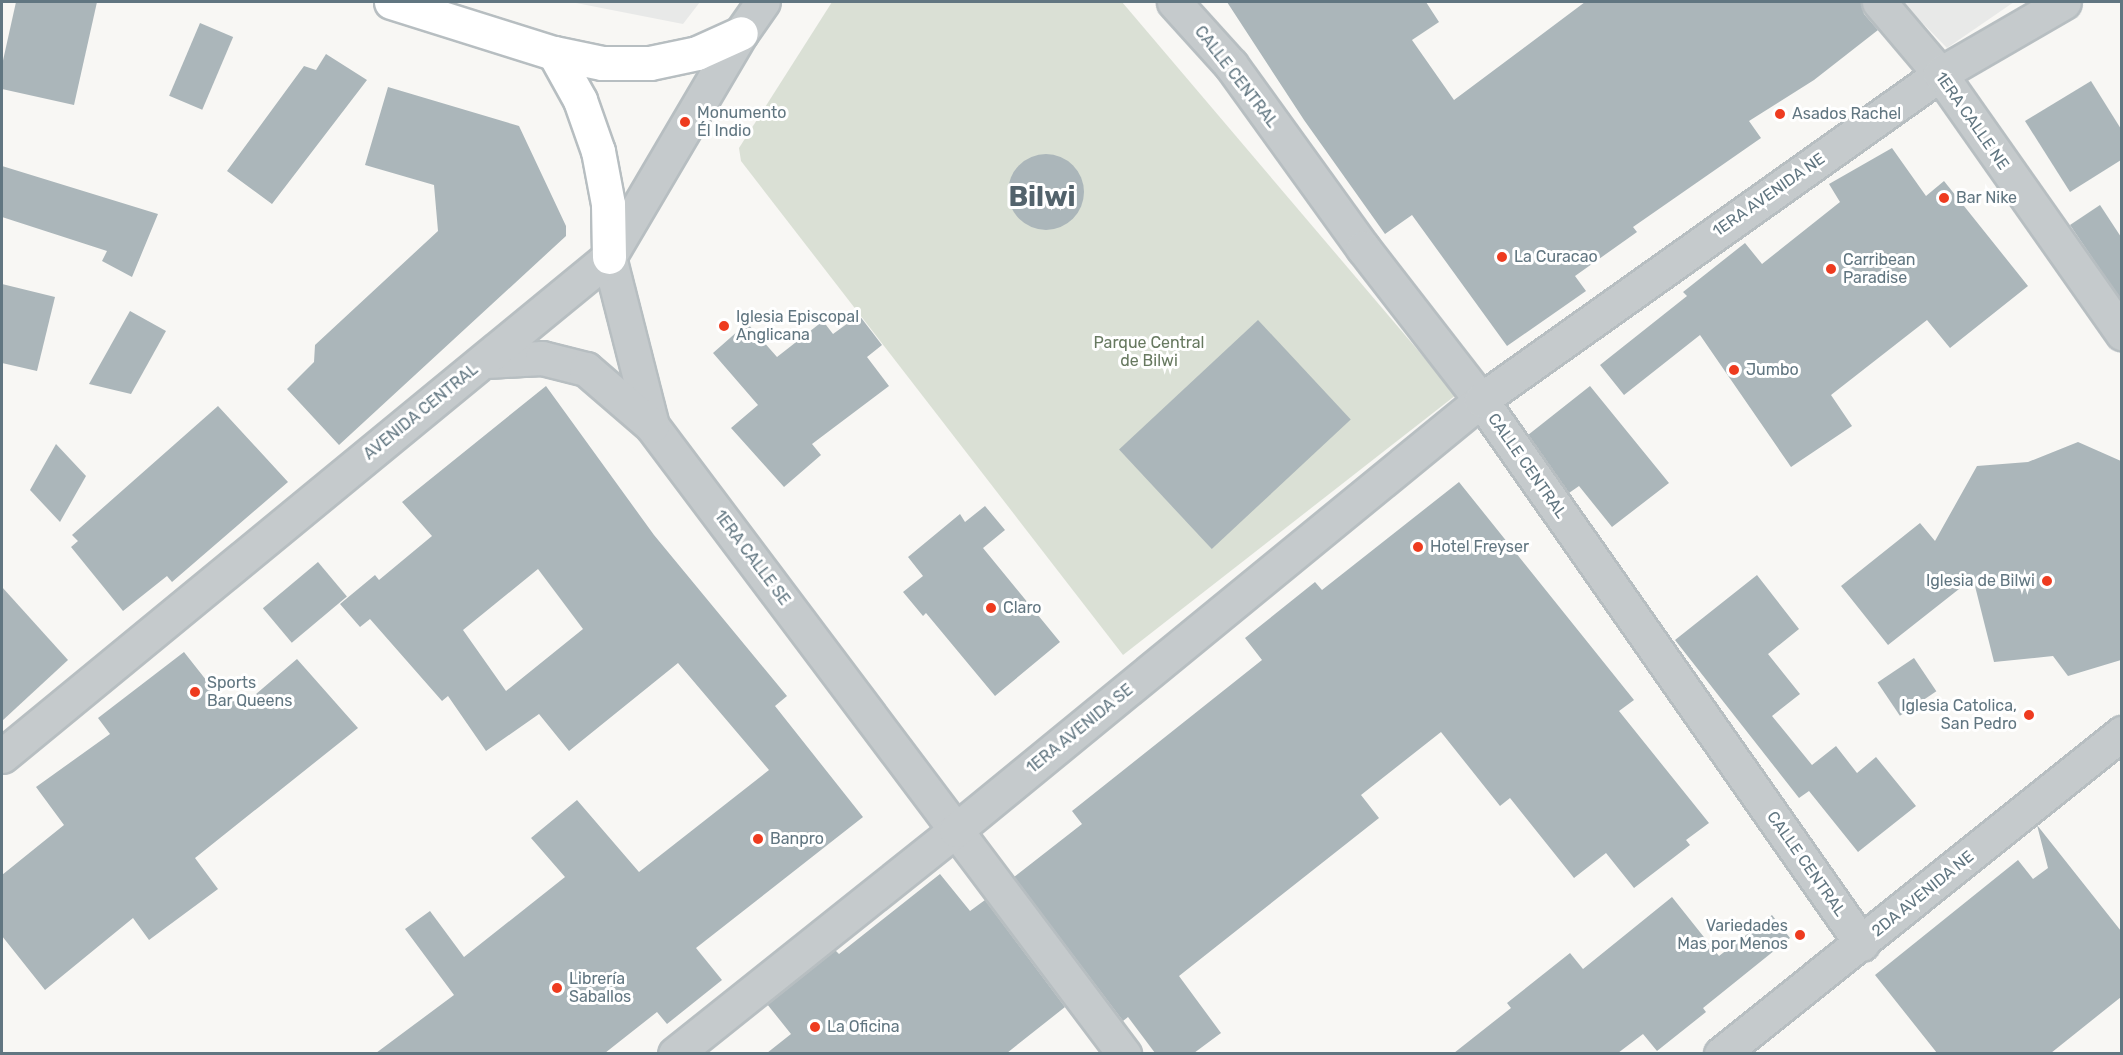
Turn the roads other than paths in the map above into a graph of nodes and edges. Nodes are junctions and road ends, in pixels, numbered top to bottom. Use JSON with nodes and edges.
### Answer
{"nodes":[{"id":1,"x":391,"y":2,"type":"edge"},
{"id":2,"x":764,"y":2,"type":"edge"},
{"id":3,"x":1174,"y":2,"type":"edge"},
{"id":4,"x":1879,"y":2,"type":"edge"},
{"id":5,"x":2064,"y":2,"type":"edge"},
{"id":6,"x":741,"y":33,"type":"junction"},
{"id":7,"x":554,"y":53,"type":"junction"},
{"id":8,"x":1940,"y":74,"type":"junction"},
{"id":9,"x":609,"y":258,"type":"junction"},
{"id":10,"x":2121,"y":333,"type":"edge"},
{"id":11,"x":484,"y":361,"type":"junction"},
{"id":12,"x":1481,"y":400,"type":"junction"},
{"id":13,"x":652,"y":426,"type":"junction"},
{"id":14,"x":2121,"y":733,"type":"edge"},
{"id":15,"x":2,"y":756,"type":"edge"},
{"id":16,"x":956,"y":830,"type":"junction"},
{"id":17,"x":1862,"y":944,"type":"junction"},
{"id":18,"x":675,"y":1053,"type":"edge"},
{"id":19,"x":1124,"y":1053,"type":"edge"},
{"id":20,"x":1721,"y":1053,"type":"edge"}],
"edges":[{"from":1,"to":7,"type":"main road"},
{"from":2,"to":6,"type":"street","name":"AVENIDA CENTRAL"},
{"from":3,"to":12,"type":"street","name":"CALLE CENTRAL"},
{"from":4,"to":8,"type":"street","name":"1ERA CALLE NE"},
{"from":5,"to":8,"type":"street","name":"1ERA AVENIDA NE"},
{"from":6,"to":7,"type":"main road"},
{"from":6,"to":9,"type":"street","name":"AVENIDA CENTRAL"},
{"from":7,"to":9,"type":"main road"},
{"from":8,"to":10,"type":"street","name":"1ERA CALLE NE"},
{"from":8,"to":12,"type":"street","name":"1ERA AVENIDA NE"},
{"from":9,"to":11,"type":"street","name":"AVENIDA CENTRAL"},
{"from":9,"to":13,"type":"street","name":"1ERA CALLE SE"},
{"from":11,"to":13,"type":"street"},
{"from":11,"to":15,"type":"street","name":"AVENIDA CENTRAL"},
{"from":12,"to":16,"type":"street","name":"1ERA AVENIDA SE"},
{"from":12,"to":17,"type":"street","name":"CALLE CENTRAL"},
{"from":13,"to":16,"type":"street","name":"1ERA CALLE SE"},
{"from":14,"to":17,"type":"street","name":"2DA AVENIDA NE"},
{"from":16,"to":18,"type":"street","name":"1ERA AVENIDA SE"},
{"from":16,"to":19,"type":"street","name":"1ERA CALLE SE"},
{"from":17,"to":20,"type":"street","name":"2DA AVENIDA NE"}]}
